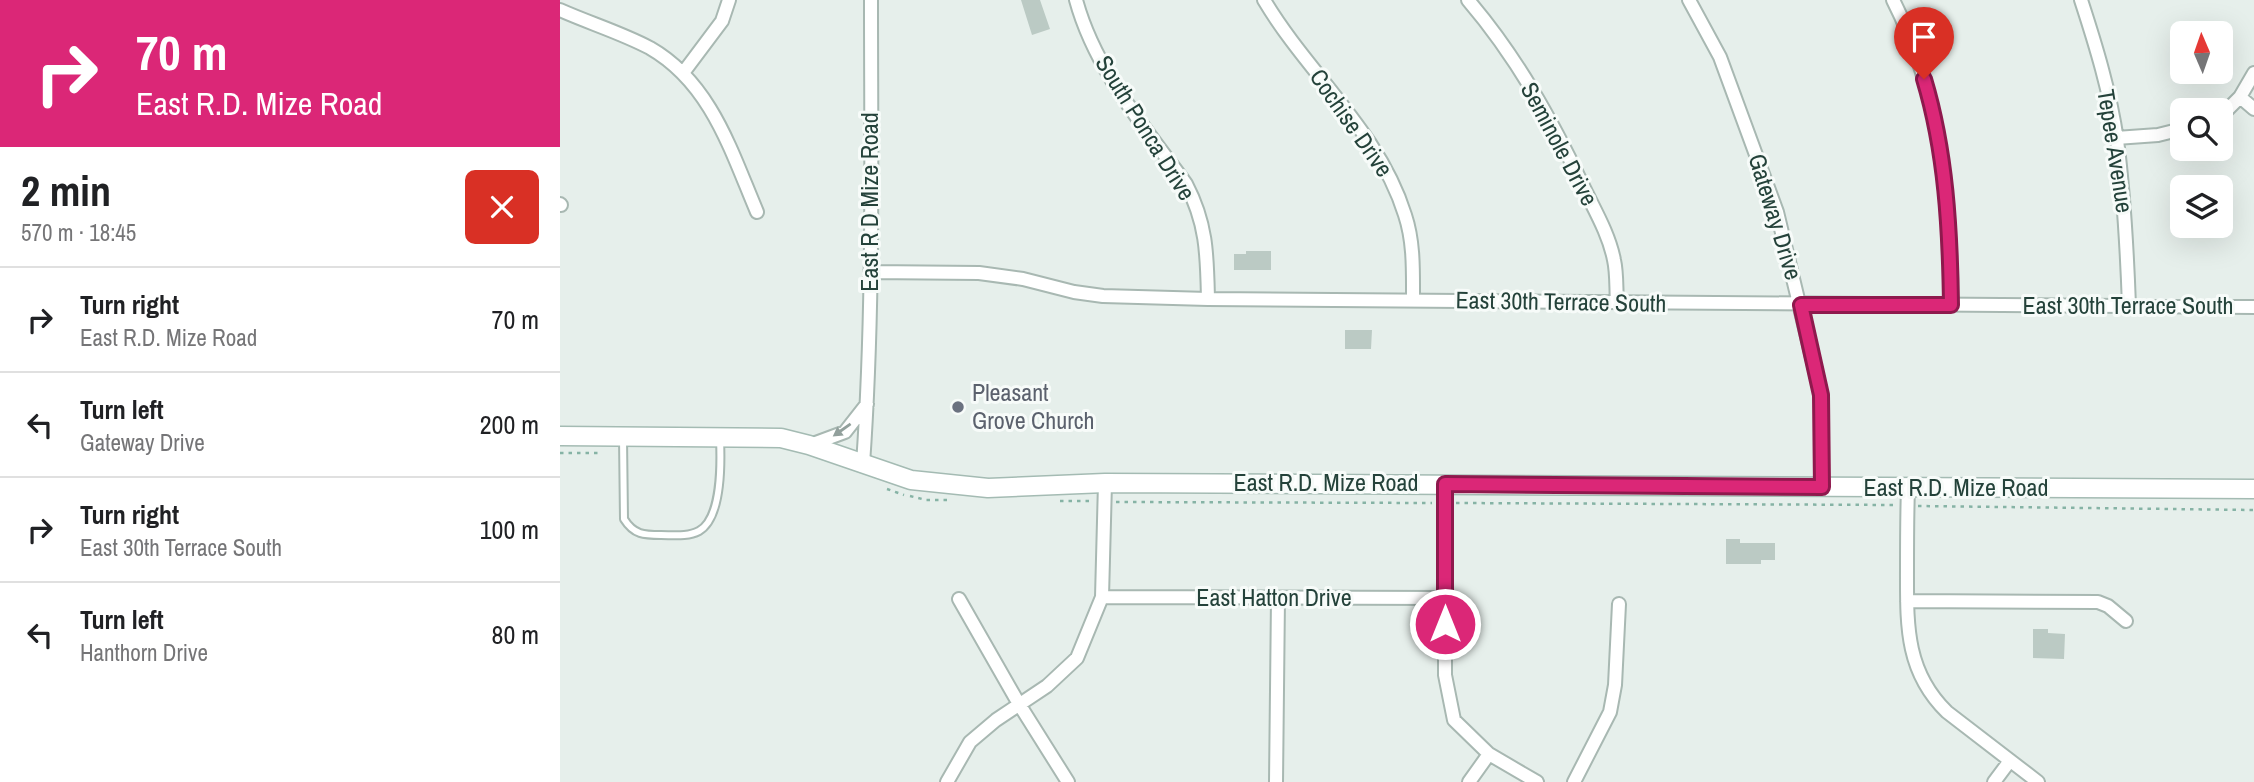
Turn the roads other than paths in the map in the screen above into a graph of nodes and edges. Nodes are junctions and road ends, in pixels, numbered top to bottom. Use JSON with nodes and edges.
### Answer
{"nodes":[{"id":1,"x":729,"y":0,"type":"edge"},
{"id":2,"x":871,"y":0,"type":"edge"},
{"id":3,"x":1076,"y":0,"type":"edge"},
{"id":4,"x":1264,"y":0,"type":"edge"},
{"id":5,"x":1468,"y":0,"type":"edge"},
{"id":6,"x":1689,"y":0,"type":"edge"},
{"id":7,"x":1893,"y":0,"type":"edge"},
{"id":8,"x":2081,"y":0,"type":"edge"},
{"id":9,"x":560,"y":10,"type":"edge"},
{"id":10,"x":683,"y":73,"type":"junction"},
{"id":11,"x":2254,"y":73,"type":"edge"},
{"id":12,"x":2240,"y":97,"type":"junction"},
{"id":13,"x":2233,"y":104,"type":"edge"},
{"id":14,"x":2254,"y":109,"type":"edge"},
{"id":15,"x":2170,"y":132,"type":"edge"},
{"id":16,"x":2116,"y":138,"type":"junction"},
{"id":17,"x":757,"y":212,"type":"dead end"},
{"id":18,"x":870,"y":272,"type":"junction"},
{"id":19,"x":1208,"y":299,"type":"junction"},
{"id":20,"x":1413,"y":300,"type":"junction"},
{"id":21,"x":1617,"y":302,"type":"junction"},
{"id":22,"x":1801,"y":305,"type":"junction"},
{"id":23,"x":1951,"y":305,"type":"junction"},
{"id":24,"x":2129,"y":306,"type":"junction"},
{"id":25,"x":2254,"y":307,"type":"edge"},
{"id":26,"x":867,"y":404,"type":"junction"},
{"id":27,"x":560,"y":436,"type":"edge"},
{"id":28,"x":623,"y":436,"type":"junction"},
{"id":29,"x":720,"y":437,"type":"junction"},
{"id":30,"x":809,"y":445,"type":"junction"},
{"id":31,"x":863,"y":464,"type":"junction"},
{"id":32,"x":1105,"y":483,"type":"junction"},
{"id":33,"x":1445,"y":484,"type":"junction"},
{"id":34,"x":1822,"y":487,"type":"junction"},
{"id":35,"x":1908,"y":488,"type":"junction"},
{"id":36,"x":2254,"y":489,"type":"edge"},
{"id":37,"x":1102,"y":597,"type":"junction"},
{"id":38,"x":1278,"y":598,"type":"junction"},
{"id":39,"x":1445,"y":598,"type":"junction"},
{"id":40,"x":959,"y":599,"type":"dead end"},
{"id":41,"x":1907,"y":601,"type":"junction"},
{"id":42,"x":1619,"y":604,"type":"dead end"},
{"id":43,"x":2126,"y":621,"type":"dead end"},
{"id":44,"x":1020,"y":704,"type":"junction"},
{"id":45,"x":1489,"y":754,"type":"junction"},
{"id":46,"x":2009,"y":762,"type":"junction"},
{"id":47,"x":947,"y":782,"type":"edge"},
{"id":48,"x":1068,"y":782,"type":"edge"},
{"id":49,"x":1276,"y":782,"type":"edge"},
{"id":50,"x":1469,"y":782,"type":"edge"},
{"id":51,"x":1537,"y":782,"type":"edge"},
{"id":52,"x":1574,"y":782,"type":"edge"},
{"id":53,"x":1994,"y":782,"type":"edge"},
{"id":54,"x":2038,"y":782,"type":"edge"}],
"edges":[{"from":1,"to":10,"type":"street"},
{"from":2,"to":18,"type":"street","name":"East R D Mize Road"},
{"from":3,"to":19,"type":"street","name":"South Ponca Drive"},
{"from":4,"to":20,"type":"street","name":"Cochise Drive"},
{"from":5,"to":21,"type":"street","name":"Seminole Drive"},
{"from":6,"to":22,"type":"street","name":"Gateway Drive"},
{"from":7,"to":23,"type":"street"},
{"from":8,"to":16,"type":"street","name":"Tepee Avenue"},
{"from":9,"to":10,"type":"street"},
{"from":10,"to":17,"type":"street"},
{"from":11,"to":12,"type":"street"},
{"from":12,"to":13,"type":"street"},
{"from":12,"to":14,"type":"street"},
{"from":15,"to":16,"type":"street"},
{"from":16,"to":24,"type":"street","name":"Tepee Avenue"},
{"from":18,"to":19,"type":"street","name":"East 30th Terrace South"},
{"from":18,"to":26,"type":"street","name":"East R D Mize Road"},
{"from":19,"to":20,"type":"street","name":"East 30th Terrace South"},
{"from":20,"to":21,"type":"street","name":"East 30th Terrace South"},
{"from":21,"to":22,"type":"street","name":"East 30th Terrace South"},
{"from":22,"to":23,"type":"street","name":"East 30th Terrace South"},
{"from":22,"to":34,"type":"street","name":"Gateway Drive"},
{"from":23,"to":24,"type":"street","name":"East 30th Terrace South"},
{"from":24,"to":25,"type":"street","name":"East 30th Terrace South"},
{"from":26,"to":30,"type":"street","one_way":true},
{"from":26,"to":31,"type":"street","name":"East R D Mize Road"},
{"from":27,"to":28,"type":"main road","name":"East R.D. Mize Road"},
{"from":28,"to":29,"type":"main road","name":"East R.D. Mize Road"},
{"from":28,"to":29,"type":"lane"},
{"from":29,"to":30,"type":"main road","name":"East R.D. Mize Road"},
{"from":30,"to":31,"type":"main road","name":"East R.D. Mize Road"},
{"from":31,"to":32,"type":"main road","name":"East R.D. Mize Road"},
{"from":32,"to":33,"type":"main road","name":"East R.D. Mize Road"},
{"from":32,"to":37,"type":"street"},
{"from":33,"to":34,"type":"main road","name":"East R.D. Mize Road"},
{"from":33,"to":39,"type":"street"},
{"from":34,"to":35,"type":"main road","name":"East R.D. Mize Road"},
{"from":35,"to":36,"type":"main road","name":"East R.D. Mize Road"},
{"from":35,"to":41,"type":"street"},
{"from":37,"to":38,"type":"street","name":"East Hatton Drive"},
{"from":37,"to":44,"type":"street"},
{"from":38,"to":39,"type":"street","name":"East Hatton Drive"},
{"from":38,"to":49,"type":"street"},
{"from":39,"to":45,"type":"street"},
{"from":40,"to":44,"type":"street"},
{"from":41,"to":43,"type":"street"},
{"from":41,"to":46,"type":"street"},
{"from":42,"to":52,"type":"street"},
{"from":44,"to":47,"type":"street"},
{"from":44,"to":48,"type":"street"},
{"from":45,"to":50,"type":"street"},
{"from":45,"to":51,"type":"street"},
{"from":46,"to":53,"type":"street"},
{"from":46,"to":54,"type":"street"}]}
